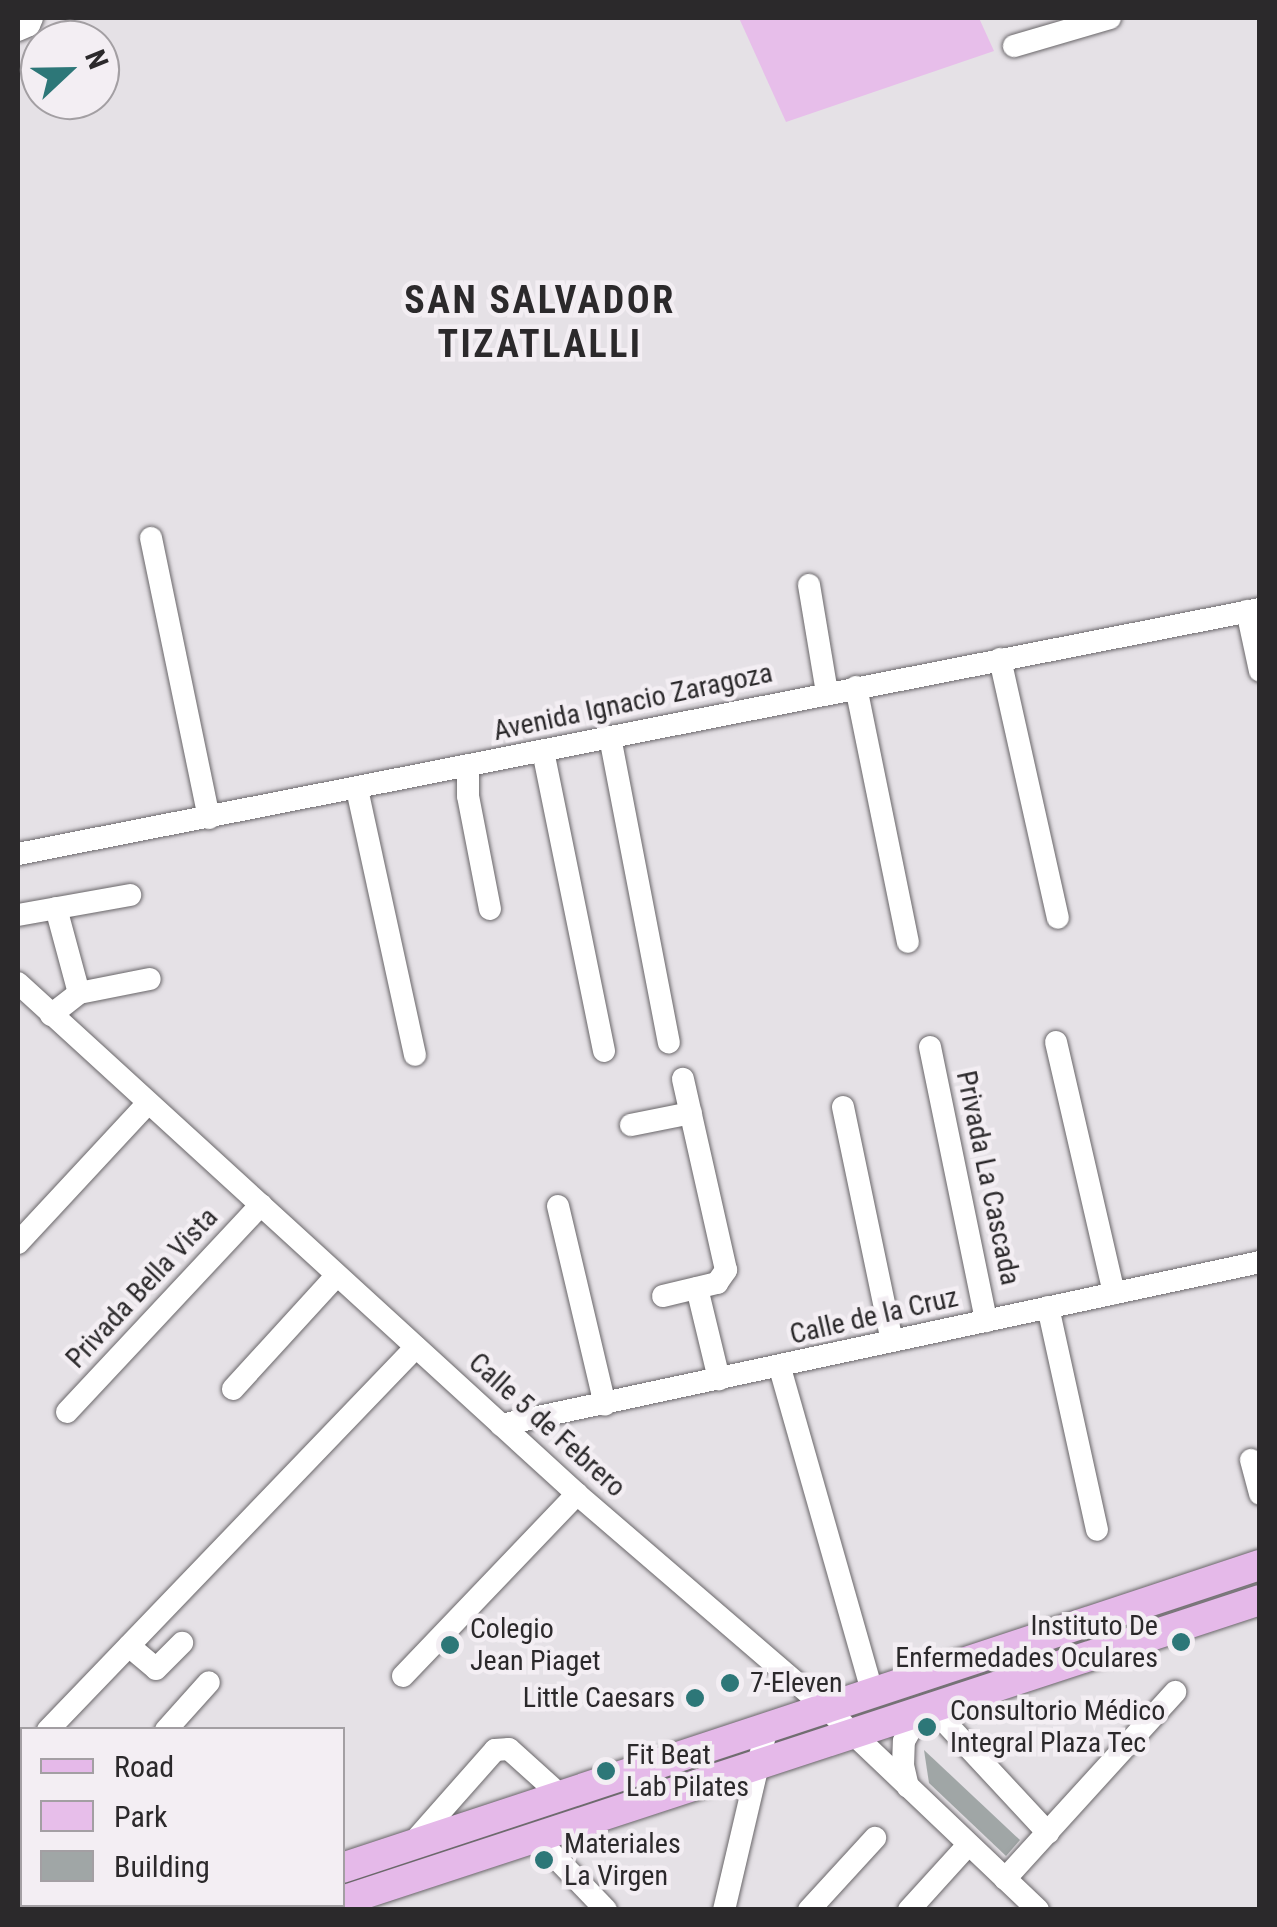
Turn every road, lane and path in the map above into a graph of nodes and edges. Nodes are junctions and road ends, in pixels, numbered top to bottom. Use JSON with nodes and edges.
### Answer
{"nodes":[{"id":1,"x":32,"y":18,"type":"edge"},
{"id":2,"x":1110,"y":18,"type":"edge"},
{"id":3,"x":1049,"y":26,"type":"edge"},
{"id":4,"x":18,"y":30,"type":"edge"},
{"id":5,"x":1014,"y":46,"type":"dead end"},
{"id":6,"x":152,"y":538,"type":"dead end"},
{"id":7,"x":808,"y":585,"type":"dead end"},
{"id":8,"x":1253,"y":610,"type":"edge"},
{"id":9,"x":1000,"y":659,"type":"junction"},
{"id":10,"x":1260,"y":670,"type":"edge"},
{"id":11,"x":856,"y":686,"type":"junction"},
{"id":12,"x":827,"y":693,"type":"junction"},
{"id":13,"x":610,"y":737,"type":"junction"},
{"id":14,"x":543,"y":751,"type":"junction"},
{"id":15,"x":468,"y":767,"type":"junction"},
{"id":16,"x":357,"y":789,"type":"junction"},
{"id":17,"x":209,"y":818,"type":"junction"},
{"id":18,"x":18,"y":854,"type":"edge"},
{"id":19,"x":130,"y":895,"type":"dead end"},
{"id":20,"x":56,"y":908,"type":"junction"},
{"id":21,"x":490,"y":909,"type":"dead end"},
{"id":22,"x":18,"y":915,"type":"edge"},
{"id":23,"x":1058,"y":918,"type":"dead end"},
{"id":24,"x":908,"y":942,"type":"dead end"},
{"id":25,"x":150,"y":979,"type":"dead end"},
{"id":26,"x":18,"y":983,"type":"edge"},
{"id":27,"x":79,"y":993,"type":"junction"},
{"id":28,"x":52,"y":1015,"type":"junction"},
{"id":29,"x":669,"y":1042,"type":"dead end"},
{"id":30,"x":1056,"y":1042,"type":"dead end"},
{"id":31,"x":930,"y":1047,"type":"dead end"},
{"id":32,"x":604,"y":1051,"type":"dead end"},
{"id":33,"x":416,"y":1056,"type":"dead end"},
{"id":34,"x":684,"y":1079,"type":"dead end"},
{"id":35,"x":148,"y":1103,"type":"junction"},
{"id":36,"x":844,"y":1107,"type":"dead end"},
{"id":37,"x":691,"y":1113,"type":"junction"},
{"id":38,"x":631,"y":1125,"type":"dead end"},
{"id":39,"x":261,"y":1205,"type":"junction"},
{"id":40,"x":558,"y":1206,"type":"dead end"},
{"id":41,"x":18,"y":1243,"type":"edge"},
{"id":42,"x":1260,"y":1262,"type":"edge"},
{"id":43,"x":337,"y":1275,"type":"junction"},
{"id":44,"x":697,"y":1288,"type":"junction"},
{"id":45,"x":1114,"y":1293,"type":"junction"},
{"id":46,"x":663,"y":1296,"type":"dead end"},
{"id":47,"x":1048,"y":1308,"type":"junction"},
{"id":48,"x":986,"y":1321,"type":"junction"},
{"id":49,"x":892,"y":1341,"type":"junction"},
{"id":50,"x":416,"y":1348,"type":"junction"},
{"id":51,"x":780,"y":1368,"type":"junction"},
{"id":52,"x":720,"y":1379,"type":"junction"},
{"id":53,"x":234,"y":1389,"type":"dead end"},
{"id":54,"x":604,"y":1406,"type":"junction"},
{"id":55,"x":67,"y":1412,"type":"dead end"},
{"id":56,"x":501,"y":1426,"type":"junction"},
{"id":57,"x":1251,"y":1460,"type":"dead end"},
{"id":58,"x":577,"y":1494,"type":"junction"},
{"id":59,"x":1260,"y":1494,"type":"edge"},
{"id":60,"x":1097,"y":1530,"type":"dead end"},
{"id":61,"x":1260,"y":1565,"type":"edge"},
{"id":62,"x":1260,"y":1600,"type":"edge"},
{"id":63,"x":182,"y":1642,"type":"dead end"},
{"id":64,"x":129,"y":1646,"type":"junction"},
{"id":65,"x":404,"y":1676,"type":"dead end"},
{"id":66,"x":209,"y":1682,"type":"dead end"},
{"id":67,"x":872,"y":1691,"type":"junction"},
{"id":68,"x":1175,"y":1692,"type":"dead end"},
{"id":69,"x":825,"y":1707,"type":"junction"},
{"id":70,"x":926,"y":1709,"type":"junction"},
{"id":71,"x":51,"y":1727,"type":"edge"},
{"id":72,"x":169,"y":1727,"type":"edge"},
{"id":73,"x":767,"y":1727,"type":"junction"},
{"id":74,"x":854,"y":1734,"type":"junction"},
{"id":75,"x":758,"y":1764,"type":"junction"},
{"id":76,"x":908,"y":1787,"type":"junction"},
{"id":77,"x":560,"y":1795,"type":"junction"},
{"id":78,"x":1048,"y":1832,"type":"junction"},
{"id":79,"x":875,"y":1838,"type":"dead end"},
{"id":80,"x":538,"y":1840,"type":"junction"},
{"id":81,"x":968,"y":1844,"type":"junction"},
{"id":82,"x":411,"y":1845,"type":"junction"},
{"id":83,"x":345,"y":1867,"type":"edge"},
{"id":84,"x":1018,"y":1899,"type":"edge"},
{"id":85,"x":345,"y":1901,"type":"edge"},
{"id":86,"x":606,"y":1910,"type":"edge"},
{"id":87,"x":724,"y":1910,"type":"edge"},
{"id":88,"x":809,"y":1910,"type":"edge"},
{"id":89,"x":908,"y":1910,"type":"edge"}],
"edges":[{"from":1,"to":4,"type":"street"},
{"from":2,"to":3,"type":"street"},
{"from":3,"to":5,"type":"street"},
{"from":6,"to":17,"type":"street"},
{"from":7,"to":12,"type":"street"},
{"from":8,"to":9,"type":"street","name":"Avenida Ignacio Zaragoza"},
{"from":8,"to":10,"type":"street"},
{"from":9,"to":11,"type":"street","name":"Avenida Ignacio Zaragoza"},
{"from":9,"to":23,"type":"street"},
{"from":11,"to":12,"type":"street","name":"Avenida Ignacio Zaragoza"},
{"from":11,"to":24,"type":"street"},
{"from":12,"to":13,"type":"street","name":"Avenida Ignacio Zaragoza"},
{"from":13,"to":14,"type":"street","name":"Avenida Ignacio Zaragoza"},
{"from":13,"to":29,"type":"street"},
{"from":14,"to":15,"type":"street","name":"Avenida Ignacio Zaragoza"},
{"from":14,"to":32,"type":"street"},
{"from":15,"to":16,"type":"street","name":"Avenida Ignacio Zaragoza"},
{"from":15,"to":21,"type":"street"},
{"from":16,"to":17,"type":"street","name":"Avenida Ignacio Zaragoza"},
{"from":16,"to":33,"type":"street"},
{"from":17,"to":18,"type":"street","name":"Avenida Ignacio Zaragoza"},
{"from":19,"to":20,"type":"street"},
{"from":20,"to":22,"type":"street"},
{"from":20,"to":27,"type":"street"},
{"from":25,"to":27,"type":"street"},
{"from":26,"to":28,"type":"street","name":"Calle 5 de Febrero"},
{"from":27,"to":28,"type":"street"},
{"from":28,"to":35,"type":"street","name":"Calle 5 de Febrero"},
{"from":30,"to":45,"type":"street"},
{"from":31,"to":48,"type":"street","name":"Privada La Cascada"},
{"from":34,"to":37,"type":"street"},
{"from":35,"to":39,"type":"street","name":"Calle 5 de Febrero"},
{"from":35,"to":41,"type":"street"},
{"from":36,"to":49,"type":"street"},
{"from":37,"to":38,"type":"street"},
{"from":37,"to":44,"type":"street"},
{"from":39,"to":43,"type":"street","name":"Calle 5 de Febrero"},
{"from":39,"to":55,"type":"street","name":"Privada Bella Vista"},
{"from":40,"to":54,"type":"street"},
{"from":42,"to":45,"type":"street","name":"Calle de la Cruz"},
{"from":43,"to":50,"type":"street","name":"Calle 5 de Febrero"},
{"from":43,"to":53,"type":"street"},
{"from":44,"to":46,"type":"street"},
{"from":44,"to":52,"type":"street"},
{"from":45,"to":47,"type":"street","name":"Calle de la Cruz"},
{"from":47,"to":48,"type":"street","name":"Calle de la Cruz"},
{"from":47,"to":60,"type":"street"},
{"from":48,"to":49,"type":"street","name":"Calle de la Cruz"},
{"from":49,"to":51,"type":"street","name":"Calle de la Cruz"},
{"from":50,"to":56,"type":"street","name":"Calle 5 de Febrero"},
{"from":50,"to":64,"type":"street"},
{"from":51,"to":52,"type":"street","name":"Calle de la Cruz"},
{"from":51,"to":67,"type":"street"},
{"from":52,"to":54,"type":"street","name":"Calle de la Cruz"},
{"from":54,"to":56,"type":"street","name":"Calle de la Cruz"},
{"from":56,"to":58,"type":"street","name":"Calle 5 de Febrero"},
{"from":57,"to":59,"type":"street"},
{"from":58,"to":65,"type":"street"},
{"from":58,"to":69,"type":"street","name":"Calle 5 de Febrero"},
{"from":61,"to":67,"type":"main road"},
{"from":62,"to":70,"type":"main road"},
{"from":63,"to":64,"type":"street"},
{"from":64,"to":71,"type":"street"},
{"from":66,"to":72,"type":"street"},
{"from":67,"to":69,"type":"main road"},
{"from":68,"to":78,"type":"street"},
{"from":69,"to":73,"type":"main road"},
{"from":69,"to":74,"type":"street","name":"Calle 5 de Febrero"},
{"from":70,"to":74,"type":"main road"},
{"from":70,"to":76,"type":"street"},
{"from":70,"to":78,"type":"street"},
{"from":73,"to":75,"type":"street"},
{"from":73,"to":77,"type":"main road"},
{"from":74,"to":75,"type":"main road"},
{"from":74,"to":76,"type":"street","name":"Calle 5 de Febrero"},
{"from":75,"to":80,"type":"main road"},
{"from":75,"to":87,"type":"street"},
{"from":76,"to":81,"type":"street","name":"Calle 5 de Febrero"},
{"from":77,"to":82,"type":"main road"},
{"from":77,"to":82,"type":"street"},
{"from":78,"to":84,"type":"street"},
{"from":79,"to":88,"type":"street"},
{"from":80,"to":85,"type":"main road"},
{"from":80,"to":86,"type":"street"},
{"from":81,"to":84,"type":"street","name":"Calle 5 de Febrero"},
{"from":81,"to":89,"type":"street"},
{"from":82,"to":83,"type":"main road"}]}
